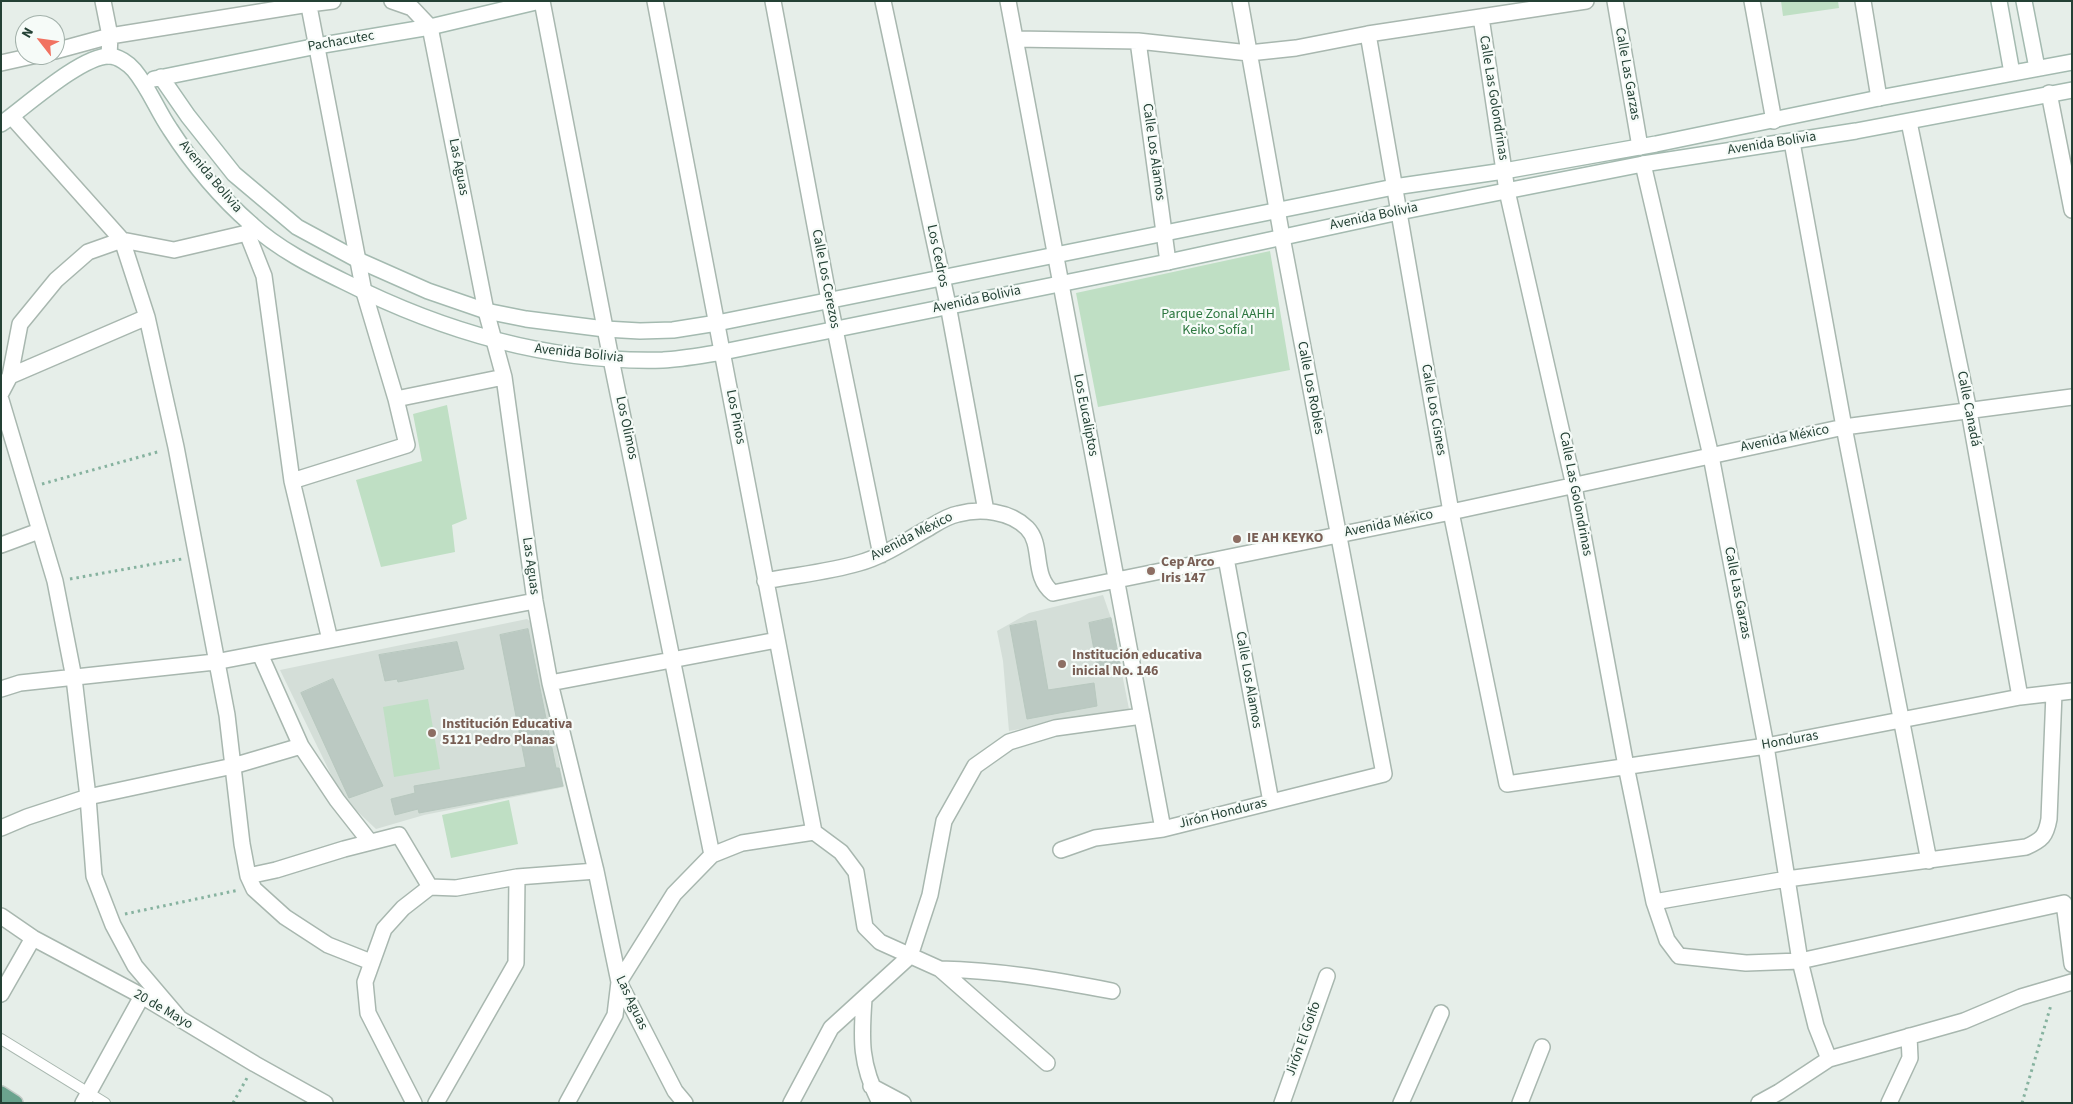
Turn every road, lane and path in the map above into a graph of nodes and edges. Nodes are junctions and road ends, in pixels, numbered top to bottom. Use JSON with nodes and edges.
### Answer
{"nodes":[{"id":1,"x":103,"y":1,"type":"edge"},
{"id":2,"x":333,"y":1,"type":"edge"},
{"id":3,"x":392,"y":1,"type":"edge"},
{"id":4,"x":541,"y":1,"type":"edge"},
{"id":5,"x":655,"y":1,"type":"edge"},
{"id":6,"x":773,"y":1,"type":"edge"},
{"id":7,"x":883,"y":1,"type":"edge"},
{"id":8,"x":1008,"y":1,"type":"edge"},
{"id":9,"x":1240,"y":1,"type":"edge"},
{"id":10,"x":1586,"y":1,"type":"edge"},
{"id":11,"x":1615,"y":1,"type":"edge"},
{"id":12,"x":1752,"y":1,"type":"edge"},
{"id":13,"x":1863,"y":1,"type":"edge"},
{"id":14,"x":1999,"y":1,"type":"edge"},
{"id":15,"x":2024,"y":1,"type":"edge"},
{"id":16,"x":309,"y":2,"type":"edge"},
{"id":17,"x":1480,"y":17,"type":"junction"},
{"id":18,"x":430,"y":27,"type":"junction"},
{"id":19,"x":1368,"y":34,"type":"junction"},
{"id":20,"x":110,"y":36,"type":"junction"},
{"id":21,"x":1015,"y":39,"type":"junction"},
{"id":22,"x":1138,"y":42,"type":"junction"},
{"id":23,"x":317,"y":46,"type":"junction"},
{"id":24,"x":65,"y":48,"type":"edge"},
{"id":25,"x":1249,"y":53,"type":"junction"},
{"id":26,"x":109,"y":56,"type":"junction"},
{"id":27,"x":15,"y":60,"type":"edge"},
{"id":28,"x":2072,"y":62,"type":"edge"},
{"id":29,"x":1,"y":63,"type":"edge"},
{"id":30,"x":2037,"y":68,"type":"junction"},
{"id":31,"x":2012,"y":73,"type":"junction"},
{"id":32,"x":161,"y":77,"type":"junction"},
{"id":33,"x":142,"y":82,"type":"junction"},
{"id":34,"x":2072,"y":90,"type":"edge"},
{"id":35,"x":2049,"y":93,"type":"junction"},
{"id":36,"x":1879,"y":98,"type":"junction"},
{"id":37,"x":1851,"y":104,"type":"junction"},
{"id":38,"x":6,"y":120,"type":"edge"},
{"id":39,"x":1774,"y":121,"type":"junction"},
{"id":40,"x":1909,"y":122,"type":"junction"},
{"id":41,"x":1856,"y":131,"type":"junction"},
{"id":42,"x":1792,"y":142,"type":"junction"},
{"id":43,"x":1640,"y":147,"type":"junction"},
{"id":44,"x":1643,"y":164,"type":"junction"},
{"id":45,"x":1504,"y":170,"type":"junction"},
{"id":46,"x":1394,"y":187,"type":"junction"},
{"id":47,"x":1507,"y":191,"type":"junction"},
{"id":48,"x":1277,"y":210,"type":"junction"},
{"id":49,"x":2072,"y":210,"type":"edge"},
{"id":50,"x":1398,"y":212,"type":"junction"},
{"id":51,"x":249,"y":228,"type":"junction"},
{"id":52,"x":1164,"y":234,"type":"junction"},
{"id":53,"x":1282,"y":237,"type":"junction"},
{"id":54,"x":122,"y":240,"type":"junction"},
{"id":55,"x":1054,"y":254,"type":"junction"},
{"id":56,"x":358,"y":260,"type":"junction"},
{"id":57,"x":1168,"y":262,"type":"junction"},
{"id":58,"x":942,"y":277,"type":"junction"},
{"id":59,"x":1060,"y":283,"type":"junction"},
{"id":60,"x":364,"y":292,"type":"junction"},
{"id":61,"x":829,"y":300,"type":"junction"},
{"id":62,"x":948,"y":306,"type":"junction"},
{"id":63,"x":486,"y":311,"type":"junction"},
{"id":64,"x":147,"y":317,"type":"junction"},
{"id":65,"x":717,"y":323,"type":"junction"},
{"id":66,"x":606,"y":329,"type":"junction"},
{"id":67,"x":834,"y":329,"type":"junction"},
{"id":68,"x":493,"y":339,"type":"junction"},
{"id":69,"x":723,"y":352,"type":"junction"},
{"id":70,"x":612,"y":359,"type":"junction"},
{"id":71,"x":10,"y":376,"type":"junction"},
{"id":72,"x":504,"y":377,"type":"junction"},
{"id":73,"x":1,"y":393,"type":"edge"},
{"id":74,"x":2072,"y":397,"type":"edge"},
{"id":75,"x":396,"y":399,"type":"junction"},
{"id":76,"x":1,"y":400,"type":"edge"},
{"id":77,"x":1969,"y":411,"type":"junction"},
{"id":78,"x":1844,"y":427,"type":"junction"},
{"id":79,"x":176,"y":447,"type":"junction"},
{"id":80,"x":1711,"y":456,"type":"junction"},
{"id":81,"x":292,"y":482,"type":"junction"},
{"id":82,"x":1574,"y":486,"type":"junction"},
{"id":83,"x":27,"y":488,"type":"junction"},
{"id":84,"x":986,"y":511,"type":"junction"},
{"id":85,"x":1451,"y":512,"type":"junction"},
{"id":86,"x":39,"y":531,"type":"junction"},
{"id":87,"x":1338,"y":535,"type":"junction"},
{"id":88,"x":1,"y":544,"type":"edge"},
{"id":89,"x":881,"y":555,"type":"junction"},
{"id":90,"x":196,"y":556,"type":"junction"},
{"id":91,"x":1226,"y":558,"type":"junction"},
{"id":92,"x":1116,"y":580,"type":"junction"},
{"id":93,"x":765,"y":581,"type":"junction"},
{"id":94,"x":55,"y":582,"type":"junction"},
{"id":95,"x":534,"y":601,"type":"junction"},
{"id":96,"x":330,"y":640,"type":"junction"},
{"id":97,"x":777,"y":640,"type":"junction"},
{"id":98,"x":260,"y":654,"type":"junction"},
{"id":99,"x":673,"y":660,"type":"junction"},
{"id":100,"x":215,"y":662,"type":"junction"},
{"id":101,"x":74,"y":678,"type":"junction"},
{"id":102,"x":550,"y":682,"type":"junction"},
{"id":103,"x":1,"y":690,"type":"edge"},
{"id":104,"x":2072,"y":691,"type":"edge"},
{"id":105,"x":2054,"y":693,"type":"junction"},
{"id":106,"x":2020,"y":698,"type":"junction"},
{"id":107,"x":1142,"y":716,"type":"junction"},
{"id":108,"x":1902,"y":721,"type":"junction"},
{"id":109,"x":301,"y":746,"type":"junction"},
{"id":110,"x":1766,"y":746,"type":"junction"},
{"id":111,"x":233,"y":766,"type":"junction"},
{"id":112,"x":1626,"y":766,"type":"junction"},
{"id":113,"x":1384,"y":774,"type":"joint"},
{"id":114,"x":1507,"y":784,"type":"joint"},
{"id":115,"x":88,"y":797,"type":"junction"},
{"id":116,"x":1271,"y":802,"type":"junction"},
{"id":117,"x":1,"y":828,"type":"edge"},
{"id":118,"x":1163,"y":829,"type":"junction"},
{"id":119,"x":814,"y":832,"type":"junction"},
{"id":120,"x":370,"y":842,"type":"junction"},
{"id":121,"x":1061,"y":850,"type":"dead end"},
{"id":122,"x":712,"y":855,"type":"junction"},
{"id":123,"x":1929,"y":861,"type":"junction"},
{"id":124,"x":596,"y":871,"type":"junction"},
{"id":125,"x":518,"y":877,"type":"junction"},
{"id":126,"x":1786,"y":879,"type":"junction"},
{"id":127,"x":251,"y":882,"type":"junction"},
{"id":128,"x":430,"y":887,"type":"junction"},
{"id":129,"x":1654,"y":902,"type":"junction"},
{"id":130,"x":1,"y":916,"type":"edge"},
{"id":131,"x":109,"y":916,"type":"junction"},
{"id":132,"x":33,"y":938,"type":"junction"},
{"id":133,"x":910,"y":956,"type":"junction"},
{"id":134,"x":1800,"y":961,"type":"junction"},
{"id":135,"x":371,"y":962,"type":"junction"},
{"id":136,"x":2072,"y":964,"type":"edge"},
{"id":137,"x":940,"y":969,"type":"junction"},
{"id":138,"x":1327,"y":976,"type":"dead end"},
{"id":139,"x":619,"y":982,"type":"junction"},
{"id":140,"x":2064,"y":984,"type":"edge"},
{"id":141,"x":1112,"y":991,"type":"dead end"},
{"id":142,"x":1,"y":994,"type":"edge"},
{"id":143,"x":142,"y":996,"type":"junction"},
{"id":144,"x":864,"y":999,"type":"junction"},
{"id":145,"x":1441,"y":1012,"type":"dead end"},
{"id":146,"x":181,"y":1020,"type":"junction"},
{"id":147,"x":1909,"y":1036,"type":"junction"},
{"id":148,"x":1,"y":1039,"type":"edge"},
{"id":149,"x":1542,"y":1047,"type":"dead end"},
{"id":150,"x":1829,"y":1059,"type":"junction"},
{"id":151,"x":1047,"y":1063,"type":"dead end"},
{"id":152,"x":254,"y":1064,"type":"junction"},
{"id":153,"x":871,"y":1086,"type":"junction"},
{"id":154,"x":1,"y":1094,"type":"edge"},
{"id":155,"x":86,"y":1098,"type":"edge"},
{"id":156,"x":15,"y":1103,"type":"edge"},
{"id":157,"x":105,"y":1103,"type":"edge"},
{"id":158,"x":233,"y":1103,"type":"edge"},
{"id":159,"x":325,"y":1103,"type":"edge"},
{"id":160,"x":414,"y":1103,"type":"edge"},
{"id":161,"x":436,"y":1103,"type":"edge"},
{"id":162,"x":567,"y":1103,"type":"edge"},
{"id":163,"x":685,"y":1103,"type":"edge"},
{"id":164,"x":790,"y":1103,"type":"edge"},
{"id":165,"x":880,"y":1103,"type":"edge"},
{"id":166,"x":903,"y":1103,"type":"edge"},
{"id":167,"x":1282,"y":1103,"type":"edge"},
{"id":168,"x":1401,"y":1103,"type":"edge"},
{"id":169,"x":1520,"y":1103,"type":"edge"},
{"id":170,"x":1758,"y":1103,"type":"edge"},
{"id":171,"x":1890,"y":1103,"type":"edge"},
{"id":172,"x":2022,"y":1103,"type":"edge"}],
"edges":[{"from":1,"to":20,"type":"street"},
{"from":2,"to":16,"type":"street"},
{"from":3,"to":18,"type":"street"},
{"from":4,"to":18,"type":"street","name":"Pachacutec"},
{"from":4,"to":66,"type":"street","name":"Los Olimos"},
{"from":5,"to":65,"type":"street","name":"Los Pinos"},
{"from":6,"to":61,"type":"street","name":"Calle Los Cerezos"},
{"from":7,"to":58,"type":"street","name":"Los Cedros"},
{"from":8,"to":21,"type":"street","name":"Los Eucaliptos"},
{"from":9,"to":25,"type":"street","name":"Calle Los Robles"},
{"from":10,"to":17,"type":"street"},
{"from":11,"to":43,"type":"street","name":"Calle Las Garzas"},
{"from":12,"to":39,"type":"street"},
{"from":13,"to":36,"type":"street"},
{"from":14,"to":31,"type":"street"},
{"from":15,"to":30,"type":"street"},
{"from":16,"to":20,"type":"street"},
{"from":16,"to":23,"type":"street"},
{"from":17,"to":19,"type":"street"},
{"from":17,"to":45,"type":"street","name":"Calle Las Golondrinas"},
{"from":18,"to":23,"type":"street","name":"Pachacutec"},
{"from":18,"to":63,"type":"street","name":"Las Aguas"},
{"from":19,"to":25,"type":"street"},
{"from":19,"to":46,"type":"street","name":"Calle Los Cisnes"},
{"from":20,"to":24,"type":"street"},
{"from":20,"to":26,"type":"street"},
{"from":21,"to":22,"type":"street"},
{"from":21,"to":55,"type":"street","name":"Los Eucaliptos"},
{"from":22,"to":25,"type":"street"},
{"from":22,"to":52,"type":"street","name":"Calle Los Alamos"},
{"from":23,"to":32,"type":"street","name":"Pachacutec"},
{"from":23,"to":56,"type":"street"},
{"from":25,"to":48,"type":"street","name":"Calle Los Robles"},
{"from":26,"to":33,"type":"street","name":"Avenida Bolivia"},
{"from":26,"to":38,"type":"street"},
{"from":27,"to":29,"type":"street"},
{"from":28,"to":30,"type":"street","name":"Avenida Bolivia"},
{"from":30,"to":31,"type":"street","name":"Avenida Bolivia"},
{"from":31,"to":36,"type":"street","name":"Avenida Bolivia"},
{"from":32,"to":33,"type":"street","name":"Pachacutec"},
{"from":32,"to":56,"type":"street","name":"Avenida Bolivia"},
{"from":33,"to":51,"type":"street","name":"Avenida Bolivia"},
{"from":34,"to":35,"type":"street","name":"Avenida Bolivia"},
{"from":35,"to":40,"type":"street","name":"Avenida Bolivia"},
{"from":35,"to":49,"type":"street"},
{"from":36,"to":37,"type":"street","name":"Avenida Bolivia"},
{"from":37,"to":39,"type":"street","name":"Avenida Bolivia"},
{"from":37,"to":41,"type":"street"},
{"from":38,"to":54,"type":"street"},
{"from":39,"to":43,"type":"street","name":"Avenida Bolivia"},
{"from":40,"to":41,"type":"street","name":"Avenida Bolivia"},
{"from":40,"to":77,"type":"street","name":"Calle Canadá"},
{"from":41,"to":42,"type":"street","name":"Avenida Bolivia"},
{"from":42,"to":44,"type":"street","name":"Avenida Bolivia"},
{"from":42,"to":78,"type":"street"},
{"from":43,"to":45,"type":"street","name":"Avenida Bolivia"},
{"from":44,"to":47,"type":"street","name":"Avenida Bolivia"},
{"from":44,"to":80,"type":"street","name":"Calle Las Garzas"},
{"from":45,"to":46,"type":"street","name":"Avenida Bolivia"},
{"from":45,"to":47,"type":"street","name":"Calle Las Golondrinas"},
{"from":46,"to":48,"type":"street","name":"Avenida Bolivia"},
{"from":46,"to":50,"type":"street","name":"Calle Los Cisnes"},
{"from":47,"to":50,"type":"street","name":"Avenida Bolivia"},
{"from":47,"to":82,"type":"street","name":"Calle Las Golondrinas"},
{"from":48,"to":52,"type":"street","name":"Avenida Bolivia"},
{"from":48,"to":53,"type":"street","name":"Calle Los Robles"},
{"from":50,"to":53,"type":"street","name":"Avenida Bolivia"},
{"from":50,"to":85,"type":"street","name":"Calle Los Cisnes"},
{"from":51,"to":54,"type":"street"},
{"from":51,"to":60,"type":"street","name":"Avenida Bolivia"},
{"from":51,"to":81,"type":"street"},
{"from":52,"to":55,"type":"street","name":"Avenida Bolivia"},
{"from":52,"to":57,"type":"street","name":"Calle Los Alamos"},
{"from":53,"to":57,"type":"street","name":"Avenida Bolivia"},
{"from":53,"to":87,"type":"street","name":"Calle Los Robles"},
{"from":54,"to":64,"type":"street"},
{"from":54,"to":71,"type":"street"},
{"from":55,"to":58,"type":"street","name":"Avenida Bolivia"},
{"from":55,"to":59,"type":"street","name":"Los Eucaliptos"},
{"from":56,"to":60,"type":"street"},
{"from":56,"to":63,"type":"street","name":"Avenida Bolivia"},
{"from":57,"to":59,"type":"street","name":"Avenida Bolivia"},
{"from":58,"to":61,"type":"street","name":"Avenida Bolivia"},
{"from":58,"to":62,"type":"street","name":"Los Cedros"},
{"from":59,"to":62,"type":"street","name":"Avenida Bolivia"},
{"from":59,"to":92,"type":"street","name":"Los Eucaliptos"},
{"from":60,"to":68,"type":"street","name":"Avenida Bolivia"},
{"from":60,"to":75,"type":"street"},
{"from":61,"to":65,"type":"street","name":"Avenida Bolivia"},
{"from":61,"to":67,"type":"street","name":"Calle Los Cerezos"},
{"from":62,"to":67,"type":"street","name":"Avenida Bolivia"},
{"from":62,"to":84,"type":"street","name":"Los Cedros"},
{"from":63,"to":66,"type":"street","name":"Avenida Bolivia"},
{"from":63,"to":68,"type":"street","name":"Las Aguas"},
{"from":64,"to":71,"type":"street"},
{"from":64,"to":79,"type":"street"},
{"from":65,"to":66,"type":"street","name":"Avenida Bolivia"},
{"from":65,"to":69,"type":"street","name":"Los Pinos"},
{"from":66,"to":70,"type":"street","name":"Los Olimos"},
{"from":67,"to":69,"type":"street","name":"Avenida Bolivia"},
{"from":67,"to":89,"type":"street","name":"Calle Los Cerezos"},
{"from":68,"to":70,"type":"street","name":"Avenida Bolivia"},
{"from":68,"to":72,"type":"street","name":"Las Aguas"},
{"from":69,"to":70,"type":"street","name":"Avenida Bolivia"},
{"from":69,"to":93,"type":"street","name":"Los Pinos"},
{"from":70,"to":99,"type":"street","name":"Los Olimos"},
{"from":71,"to":73,"type":"street"},
{"from":72,"to":75,"type":"street"},
{"from":72,"to":95,"type":"street","name":"Las Aguas"},
{"from":74,"to":77,"type":"street","name":"Avenida México"},
{"from":75,"to":81,"type":"street"},
{"from":76,"to":83,"type":"street"},
{"from":77,"to":78,"type":"street","name":"Avenida México"},
{"from":77,"to":106,"type":"street","name":"Calle Canadá"},
{"from":78,"to":80,"type":"street","name":"Avenida México"},
{"from":78,"to":108,"type":"street"},
{"from":79,"to":83,"type":"path"},
{"from":79,"to":90,"type":"street"},
{"from":80,"to":82,"type":"street","name":"Avenida México"},
{"from":80,"to":110,"type":"street","name":"Calle Las Garzas"},
{"from":81,"to":96,"type":"street"},
{"from":82,"to":85,"type":"street","name":"Avenida México"},
{"from":82,"to":112,"type":"street","name":"Calle Las Golondrinas"},
{"from":83,"to":86,"type":"street"},
{"from":84,"to":89,"type":"street","name":"Avenida México"},
{"from":84,"to":92,"type":"street","name":"Avenida México"},
{"from":85,"to":87,"type":"street","name":"Avenida México"},
{"from":85,"to":114,"type":"street","name":"Calle Los Cisnes"},
{"from":86,"to":88,"type":"street"},
{"from":86,"to":94,"type":"street"},
{"from":87,"to":91,"type":"street","name":"Avenida México"},
{"from":87,"to":113,"type":"street","name":"Calle Los Robles"},
{"from":89,"to":93,"type":"street","name":"Avenida México"},
{"from":90,"to":94,"type":"path"},
{"from":90,"to":100,"type":"street"},
{"from":91,"to":92,"type":"street","name":"Avenida México"},
{"from":91,"to":116,"type":"street","name":"Calle Los Alamos"},
{"from":92,"to":107,"type":"street","name":"Los Eucaliptos"},
{"from":93,"to":97,"type":"street","name":"Los Pinos"},
{"from":94,"to":101,"type":"street"},
{"from":95,"to":96,"type":"street"},
{"from":95,"to":102,"type":"street","name":"Las Aguas"},
{"from":96,"to":98,"type":"street"},
{"from":97,"to":99,"type":"street"},
{"from":97,"to":119,"type":"street","name":"Los Pinos"},
{"from":98,"to":100,"type":"street"},
{"from":98,"to":109,"type":"street"},
{"from":99,"to":102,"type":"street"},
{"from":99,"to":122,"type":"street","name":"Los Olimos"},
{"from":100,"to":101,"type":"street"},
{"from":100,"to":111,"type":"street"},
{"from":101,"to":103,"type":"street"},
{"from":101,"to":115,"type":"street"},
{"from":102,"to":124,"type":"street","name":"Las Aguas"},
{"from":104,"to":105,"type":"street","name":"Honduras"},
{"from":105,"to":106,"type":"street","name":"Honduras"},
{"from":105,"to":123,"type":"street"},
{"from":106,"to":108,"type":"street","name":"Honduras"},
{"from":107,"to":118,"type":"street","name":"Los Eucaliptos"},
{"from":107,"to":133,"type":"street"},
{"from":108,"to":110,"type":"street","name":"Honduras"},
{"from":108,"to":123,"type":"street"},
{"from":109,"to":111,"type":"street"},
{"from":109,"to":120,"type":"street"},
{"from":110,"to":112,"type":"street","name":"Honduras"},
{"from":110,"to":126,"type":"street","name":"Calle Las Garzas"},
{"from":111,"to":115,"type":"street"},
{"from":111,"to":127,"type":"street"},
{"from":112,"to":114,"type":"street","name":"Honduras"},
{"from":112,"to":129,"type":"street","name":"Calle Las Golondrinas"},
{"from":113,"to":116,"type":"street","name":"Jirón Honduras"},
{"from":115,"to":117,"type":"street"},
{"from":115,"to":131,"type":"street"},
{"from":116,"to":118,"type":"street","name":"Jirón Honduras"},
{"from":118,"to":121,"type":"street","name":"Jirón Honduras"},
{"from":119,"to":122,"type":"street"},
{"from":119,"to":133,"type":"street"},
{"from":120,"to":127,"type":"street"},
{"from":120,"to":128,"type":"street"},
{"from":122,"to":139,"type":"street"},
{"from":123,"to":126,"type":"street"},
{"from":124,"to":125,"type":"street"},
{"from":124,"to":139,"type":"street","name":"Las Aguas"},
{"from":125,"to":128,"type":"street"},
{"from":125,"to":161,"type":"street"},
{"from":126,"to":129,"type":"street"},
{"from":126,"to":134,"type":"street","name":"Calle Las Garzas"},
{"from":127,"to":131,"type":"path"},
{"from":127,"to":135,"type":"street"},
{"from":128,"to":135,"type":"street"},
{"from":129,"to":134,"type":"street","name":"Calle Las Golondrinas"},
{"from":130,"to":132,"type":"street","name":"20 de Mayo"},
{"from":131,"to":146,"type":"street"},
{"from":132,"to":142,"type":"street"},
{"from":132,"to":143,"type":"street","name":"20 de Mayo"},
{"from":133,"to":137,"type":"street"},
{"from":133,"to":144,"type":"street"},
{"from":134,"to":136,"type":"street"},
{"from":134,"to":150,"type":"street","name":"Calle Las Garzas"},
{"from":135,"to":160,"type":"street"},
{"from":137,"to":141,"type":"street"},
{"from":137,"to":151,"type":"street"},
{"from":138,"to":167,"type":"street","name":"Jirón El Golfo"},
{"from":139,"to":162,"type":"street"},
{"from":139,"to":163,"type":"street","name":"Las Aguas"},
{"from":140,"to":147,"type":"street"},
{"from":140,"to":172,"type":"path"},
{"from":143,"to":146,"type":"street","name":"20 de Mayo"},
{"from":143,"to":155,"type":"street"},
{"from":144,"to":153,"type":"street"},
{"from":144,"to":164,"type":"street"},
{"from":145,"to":168,"type":"street"},
{"from":146,"to":152,"type":"street","name":"20 de Mayo"},
{"from":147,"to":150,"type":"street"},
{"from":147,"to":171,"type":"street"},
{"from":148,"to":155,"type":"lane"},
{"from":149,"to":169,"type":"street"},
{"from":150,"to":170,"type":"street"},
{"from":152,"to":158,"type":"path"},
{"from":152,"to":159,"type":"street","name":"20 de Mayo"},
{"from":153,"to":165,"type":"street"},
{"from":153,"to":166,"type":"street"},
{"from":154,"to":156,"type":"main road"},
{"from":155,"to":157,"type":"lane"}]}
